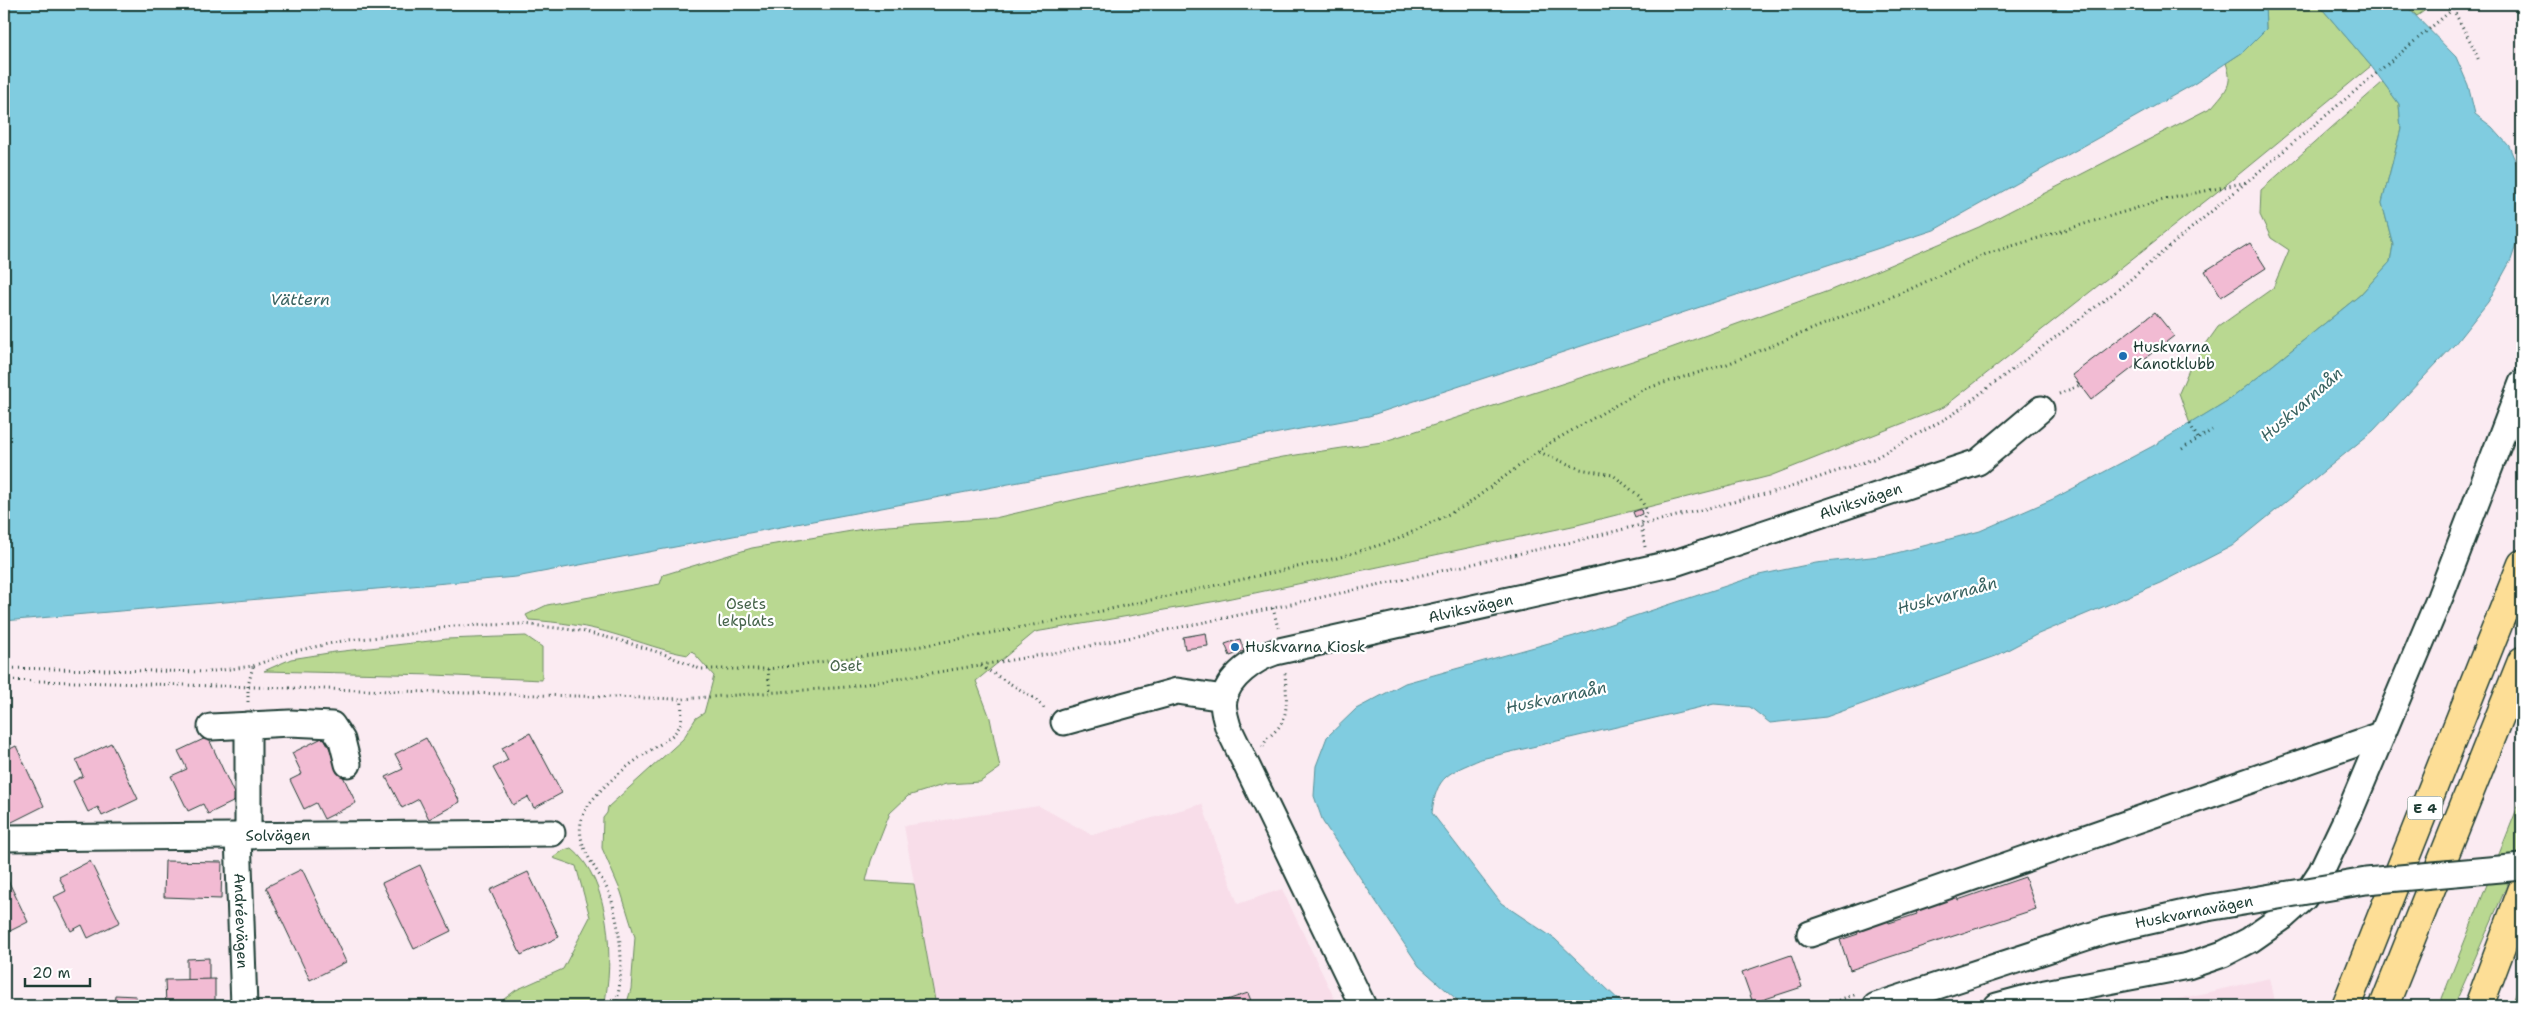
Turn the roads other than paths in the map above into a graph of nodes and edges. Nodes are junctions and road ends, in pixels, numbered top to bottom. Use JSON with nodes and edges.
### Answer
{"nodes":[{"id":1,"x":2522,"y":383,"type":"edge"},
{"id":2,"x":2041,"y":409,"type":"dead end"},
{"id":3,"x":2522,"y":564,"type":"edge"},
{"id":4,"x":2522,"y":661,"type":"edge"},
{"id":5,"x":1224,"y":698,"type":"junction"},
{"id":6,"x":1064,"y":722,"type":"road end"},
{"id":7,"x":248,"y":724,"type":"junction"},
{"id":8,"x":211,"y":727,"type":"dead end"},
{"id":9,"x":2380,"y":735,"type":"junction"},
{"id":10,"x":348,"y":764,"type":"dead end"},
{"id":11,"x":552,"y":833,"type":"dead end"},
{"id":12,"x":243,"y":836,"type":"junction"},
{"id":13,"x":4,"y":838,"type":"edge"},
{"id":14,"x":2522,"y":867,"type":"edge"},
{"id":15,"x":2522,"y":891,"type":"edge"},
{"id":16,"x":1810,"y":934,"type":"dead end"},
{"id":17,"x":2406,"y":952,"type":"junction"},
{"id":18,"x":244,"y":1006,"type":"edge"},
{"id":19,"x":1363,"y":1006,"type":"edge"},
{"id":20,"x":1876,"y":1006,"type":"edge"},
{"id":21,"x":1997,"y":1006,"type":"edge"},
{"id":22,"x":2346,"y":1006,"type":"edge"},
{"id":23,"x":2384,"y":1006,"type":"edge"},
{"id":24,"x":2391,"y":1006,"type":"edge"},
{"id":25,"x":2478,"y":1006,"type":"edge"}],
"edges":[{"from":1,"to":9,"type":"street"},
{"from":2,"to":5,"type":"street","name":"Alviksvägen"},
{"from":3,"to":22,"type":"main road","number":"E 4"},
{"from":4,"to":17,"type":"main road","number":"E 4"},
{"from":5,"to":6,"type":"street"},
{"from":5,"to":19,"type":"street"},
{"from":7,"to":8,"type":"street"},
{"from":7,"to":10,"type":"street"},
{"from":7,"to":12,"type":"street","name":"Andréevägen"},
{"from":9,"to":16,"type":"street"},
{"from":9,"to":21,"type":"street"},
{"from":11,"to":12,"type":"street","name":"Solvägen"},
{"from":12,"to":13,"type":"street","name":"Solvägen"},
{"from":12,"to":18,"type":"street","name":"Andréevägen"},
{"from":14,"to":20,"type":"street","name":"Huskvarnavägen","bridge":true},
{"from":15,"to":25,"type":"main road"},
{"from":17,"to":23,"type":"main road","number":"E 4"},
{"from":17,"to":24,"type":"main road"}]}
